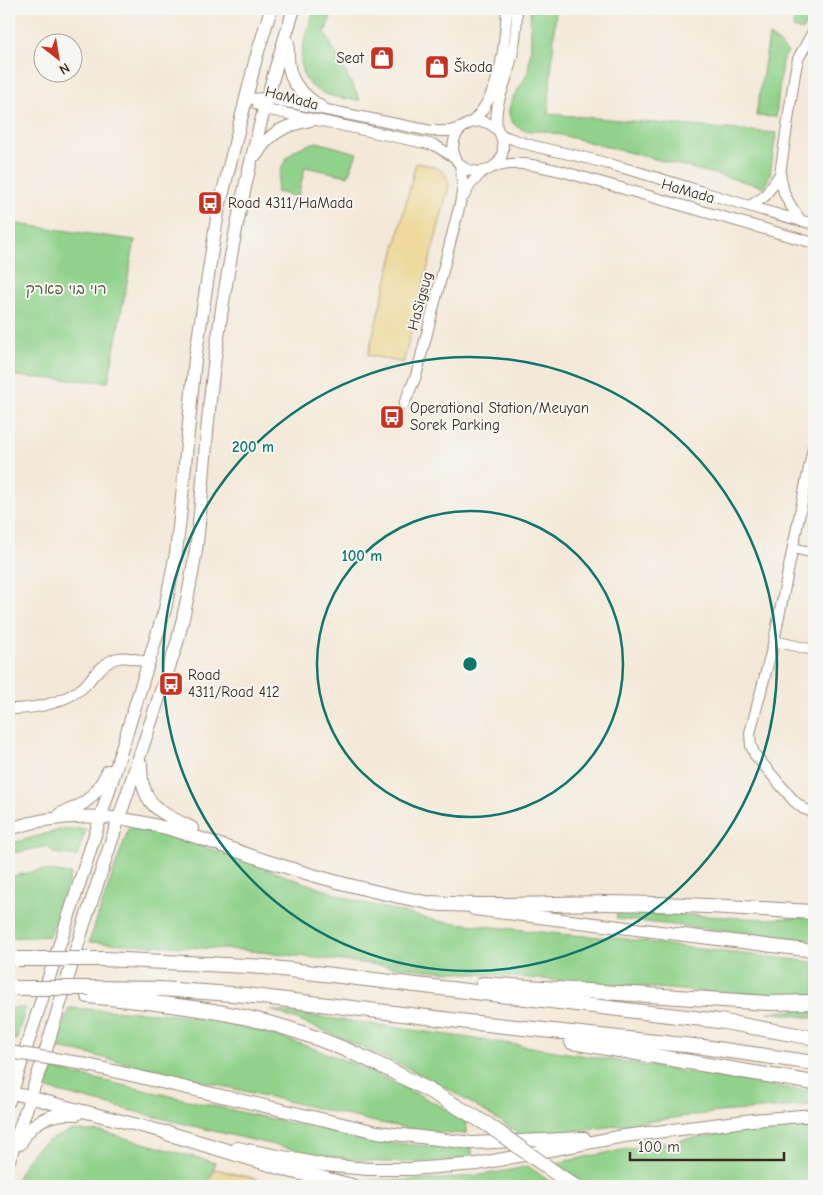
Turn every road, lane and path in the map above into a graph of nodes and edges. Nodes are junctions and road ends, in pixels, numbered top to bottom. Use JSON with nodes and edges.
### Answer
{"nodes":[{"id":1,"x":271,"y":9,"type":"edge"},
{"id":2,"x":294,"y":9,"type":"edge"},
{"id":3,"x":507,"y":9,"type":"edge"},
{"id":4,"x":517,"y":9,"type":"edge"},
{"id":5,"x":289,"y":25,"type":"junction"},
{"id":6,"x":814,"y":30,"type":"edge"},
{"id":7,"x":246,"y":99,"type":"junction"},
{"id":8,"x":266,"y":104,"type":"junction"},
{"id":9,"x":322,"y":108,"type":"junction"},
{"id":10,"x":311,"y":120,"type":"junction"},
{"id":11,"x":467,"y":124,"type":"junction"},
{"id":12,"x":499,"y":132,"type":"junction"},
{"id":13,"x":458,"y":161,"type":"junction"},
{"id":14,"x":250,"y":167,"type":"junction"},
{"id":15,"x":493,"y":167,"type":"junction"},
{"id":16,"x":482,"y":172,"type":"junction"},
{"id":17,"x":780,"y":174,"type":"junction"},
{"id":18,"x":460,"y":204,"type":"junction"},
{"id":19,"x":750,"y":206,"type":"junction"},
{"id":20,"x":801,"y":220,"type":"junction"},
{"id":21,"x":814,"y":224,"type":"edge"},
{"id":22,"x":814,"y":243,"type":"edge"},
{"id":23,"x":404,"y":404,"type":"dead end"},
{"id":24,"x":814,"y":449,"type":"edge"},
{"id":25,"x":793,"y":548,"type":"junction"},
{"id":26,"x":814,"y":553,"type":"edge"},
{"id":27,"x":774,"y":641,"type":"junction"},
{"id":28,"x":814,"y":650,"type":"edge"},
{"id":29,"x":149,"y":663,"type":"junction"},
{"id":30,"x":9,"y":708,"type":"edge"},
{"id":31,"x":123,"y":742,"type":"junction"},
{"id":32,"x":142,"y":750,"type":"junction"},
{"id":33,"x":814,"y":812,"type":"edge"},
{"id":34,"x":101,"y":816,"type":"junction"},
{"id":35,"x":120,"y":818,"type":"junction"},
{"id":36,"x":31,"y":824,"type":"junction"},
{"id":37,"x":9,"y":829,"type":"edge"},
{"id":38,"x":236,"y":850,"type":"junction"},
{"id":39,"x":432,"y":903,"type":"junction"},
{"id":40,"x":814,"y":912,"type":"edge"},
{"id":41,"x":814,"y":951,"type":"edge"},
{"id":42,"x":13,"y":959,"type":"edge"},
{"id":43,"x":306,"y":972,"type":"junction"},
{"id":44,"x":18,"y":988,"type":"edge"},
{"id":45,"x":89,"y":992,"type":"junction"},
{"id":46,"x":814,"y":1002,"type":"edge"},
{"id":47,"x":468,"y":1022,"type":"junction"},
{"id":48,"x":814,"y":1038,"type":"edge"},
{"id":49,"x":9,"y":1052,"type":"edge"},
{"id":50,"x":814,"y":1063,"type":"edge"},
{"id":51,"x":814,"y":1083,"type":"edge"},
{"id":52,"x":10,"y":1095,"type":"edge"},
{"id":53,"x":30,"y":1096,"type":"junction"},
{"id":54,"x":95,"y":1114,"type":"junction"},
{"id":55,"x":814,"y":1115,"type":"edge"},
{"id":56,"x":167,"y":1133,"type":"junction"},
{"id":57,"x":624,"y":1136,"type":"junction"},
{"id":58,"x":9,"y":1162,"type":"edge"},
{"id":59,"x":352,"y":1186,"type":"edge"},
{"id":60,"x":574,"y":1186,"type":"edge"}],
"edges":[{"from":1,"to":7,"type":"main road"},
{"from":2,"to":5,"type":"main road"},
{"from":3,"to":11,"type":"street"},
{"from":4,"to":12,"type":"street"},
{"from":5,"to":8,"type":"main road"},
{"from":5,"to":9,"type":"main road"},
{"from":6,"to":17,"type":"street"},
{"from":7,"to":8,"type":"street","name":"HaMada"},
{"from":7,"to":29,"type":"main road"},
{"from":8,"to":9,"type":"street","name":"HaMada"},
{"from":8,"to":10,"type":"street","name":"HaMada"},
{"from":8,"to":14,"type":"main road"},
{"from":9,"to":11,"type":"street","name":"HaMada"},
{"from":10,"to":13,"type":"street","name":"HaMada"},
{"from":10,"to":14,"type":"main road"},
{"from":11,"to":12,"type":"street"},
{"from":11,"to":13,"type":"street"},
{"from":12,"to":15,"type":"street"},
{"from":12,"to":19,"type":"street","name":"HaMada"},
{"from":13,"to":16,"type":"street"},
{"from":13,"to":18,"type":"street","name":"HaSigsug"},
{"from":14,"to":32,"type":"main road"},
{"from":15,"to":16,"type":"street"},
{"from":15,"to":22,"type":"street","name":"HaMada"},
{"from":16,"to":18,"type":"street","name":"HaSigsug"},
{"from":17,"to":19,"type":"street"},
{"from":17,"to":20,"type":"street"},
{"from":18,"to":23,"type":"street","name":"HaSigsug"},
{"from":19,"to":20,"type":"street","name":"HaMada"},
{"from":20,"to":21,"type":"street","name":"HaMada"},
{"from":24,"to":25,"type":"street"},
{"from":25,"to":26,"type":"street"},
{"from":25,"to":27,"type":"street"},
{"from":27,"to":28,"type":"street"},
{"from":27,"to":33,"type":"street"},
{"from":29,"to":30,"type":"street"},
{"from":29,"to":31,"type":"main road"},
{"from":31,"to":34,"type":"main road"},
{"from":31,"to":36,"type":"main road"},
{"from":32,"to":35,"type":"main road"},
{"from":32,"to":38,"type":"main road"},
{"from":34,"to":35,"type":"main road"},
{"from":34,"to":36,"type":"main road"},
{"from":34,"to":52,"type":"main road"},
{"from":35,"to":38,"type":"main road"},
{"from":35,"to":53,"type":"main road"},
{"from":36,"to":37,"type":"main road"},
{"from":38,"to":39,"type":"main road"},
{"from":39,"to":40,"type":"highway"},
{"from":39,"to":41,"type":"main road"},
{"from":42,"to":43,"type":"highway","bridge":true},
{"from":43,"to":46,"type":"highway"},
{"from":43,"to":48,"type":"highway"},
{"from":44,"to":45,"type":"highway","bridge":true},
{"from":45,"to":47,"type":"highway"},
{"from":45,"to":60,"type":"highway","bridge":true},
{"from":47,"to":50,"type":"highway"},
{"from":47,"to":51,"type":"highway"},
{"from":49,"to":57,"type":"main road","bridge":true},
{"from":52,"to":53,"type":"main road"},
{"from":53,"to":54,"type":"main road"},
{"from":53,"to":58,"type":"main road"},
{"from":54,"to":56,"type":"main road"},
{"from":54,"to":58,"type":"main road"},
{"from":55,"to":57,"type":"main road"},
{"from":56,"to":57,"type":"main road"},
{"from":56,"to":59,"type":"highway"}]}
